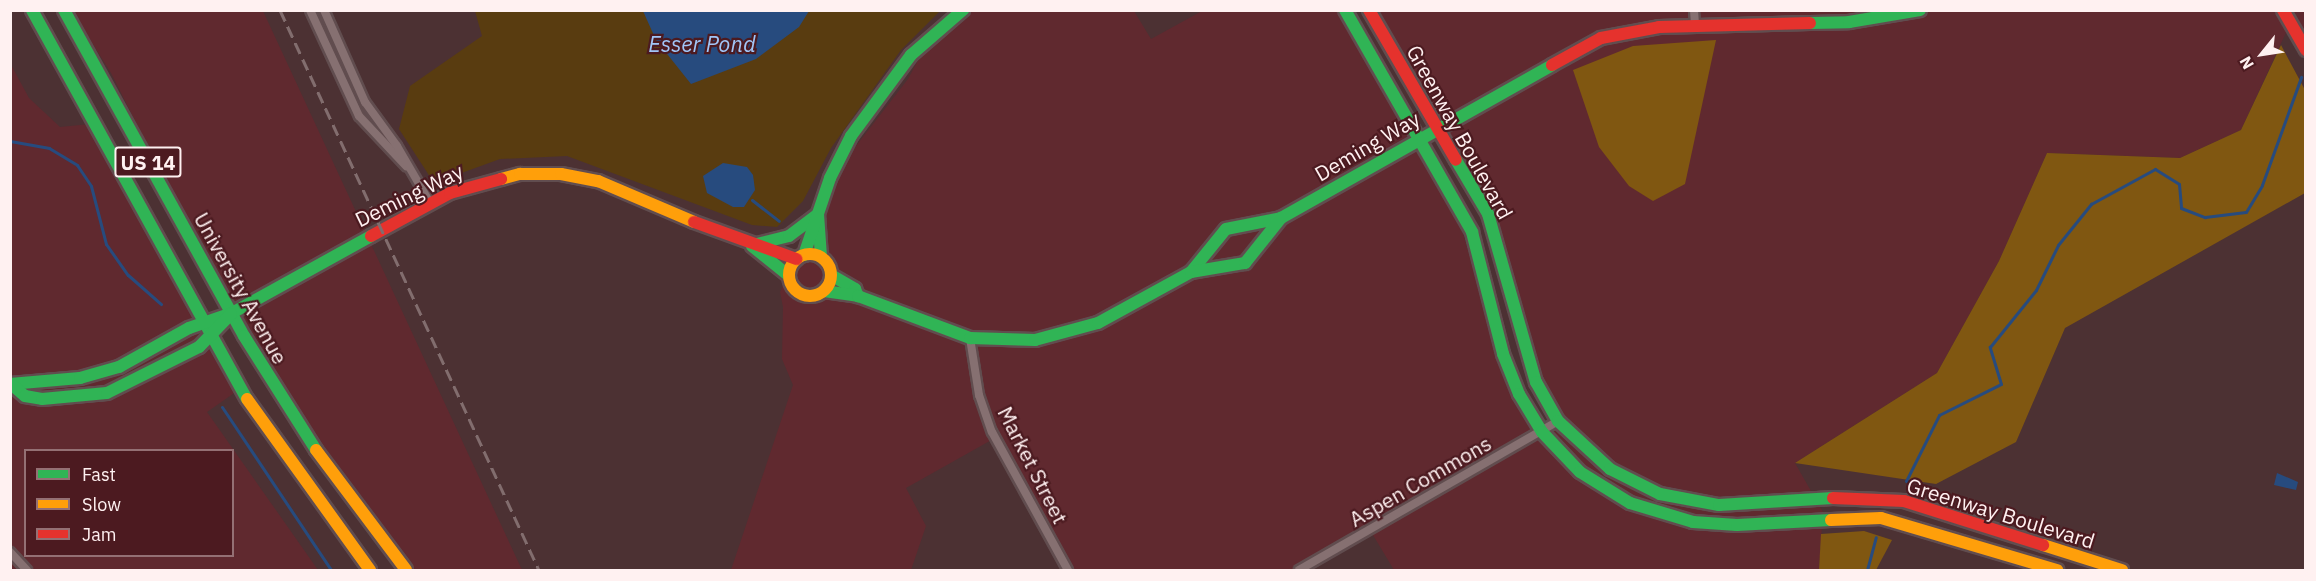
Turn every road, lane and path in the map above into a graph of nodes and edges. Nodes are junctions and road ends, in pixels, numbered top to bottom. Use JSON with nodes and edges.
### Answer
{"nodes":[{"id":1,"x":32,"y":10,"type":"edge"},
{"id":2,"x":64,"y":10,"type":"edge"},
{"id":3,"x":310,"y":10,"type":"edge"},
{"id":4,"x":324,"y":10,"type":"edge"},
{"id":5,"x":963,"y":10,"type":"edge"},
{"id":6,"x":1345,"y":10,"type":"edge"},
{"id":7,"x":1369,"y":10,"type":"edge"},
{"id":8,"x":1694,"y":10,"type":"edge"},
{"id":9,"x":1920,"y":10,"type":"edge"},
{"id":10,"x":2283,"y":10,"type":"edge"},
{"id":11,"x":1695,"y":25,"type":"junction"},
{"id":12,"x":2306,"y":51,"type":"edge"},
{"id":13,"x":1438,"y":128,"type":"junction"},
{"id":14,"x":1421,"y":138,"type":"junction"},
{"id":15,"x":409,"y":168,"type":"junction"},
{"id":16,"x":430,"y":203,"type":"junction"},
{"id":17,"x":818,"y":214,"type":"junction"},
{"id":18,"x":1281,"y":218,"type":"junction"},
{"id":19,"x":752,"y":246,"type":"junction"},
{"id":20,"x":800,"y":257,"type":"junction"},
{"id":21,"x":821,"y":257,"type":"junction"},
{"id":22,"x":1191,"y":272,"type":"junction"},
{"id":23,"x":788,"y":275,"type":"junction"},
{"id":24,"x":831,"y":275,"type":"junction"},
{"id":25,"x":824,"y":291,"type":"junction"},
{"id":26,"x":858,"y":296,"type":"junction"},
{"id":27,"x":232,"y":313,"type":"junction"},
{"id":28,"x":203,"y":323,"type":"junction"},
{"id":29,"x":210,"y":337,"type":"junction"},
{"id":30,"x":970,"y":338,"type":"junction"},
{"id":31,"x":11,"y":384,"type":"edge"},
{"id":32,"x":1558,"y":421,"type":"junction"},
{"id":33,"x":1542,"y":432,"type":"junction"},
{"id":34,"x":10,"y":552,"type":"edge"},
{"id":35,"x":27,"y":570,"type":"edge"},
{"id":36,"x":370,"y":570,"type":"edge"},
{"id":37,"x":406,"y":570,"type":"edge"},
{"id":38,"x":1068,"y":570,"type":"edge"},
{"id":39,"x":1299,"y":570,"type":"edge"},
{"id":40,"x":2057,"y":570,"type":"edge"},
{"id":41,"x":2122,"y":570,"type":"edge"}],
"edges":[{"from":1,"to":28,"type":"street","number":"US 14"},
{"from":2,"to":27,"type":"street","name":"University Avenue","number":"US 14"},
{"from":3,"to":15,"type":"street"},
{"from":4,"to":15,"type":"street"},
{"from":5,"to":17,"type":"street"},
{"from":6,"to":14,"type":"street","name":"Greenway Boulevard"},
{"from":7,"to":13,"type":"street","name":"Greenway Boulevard"},
{"from":8,"to":11,"type":"street"},
{"from":9,"to":11,"type":"street","name":"Deming Way"},
{"from":10,"to":12,"type":"street"},
{"from":11,"to":13,"type":"street","name":"Deming Way"},
{"from":13,"to":14,"type":"street","name":"Deming Way"},
{"from":13,"to":32,"type":"street","name":"Greenway Boulevard"},
{"from":14,"to":18,"type":"street","name":"Deming Way"},
{"from":14,"to":33,"type":"street","name":"Greenway Boulevard"},
{"from":15,"to":16,"type":"street"},
{"from":16,"to":19,"type":"street","name":"Deming Way"},
{"from":16,"to":27,"type":"street","name":"Deming Way"},
{"from":17,"to":19,"type":"street"},
{"from":17,"to":20,"type":"street"},
{"from":17,"to":21,"type":"street"},
{"from":18,"to":22,"type":"street","name":"Deming Way"},
{"from":18,"to":22,"type":"street","name":"Deming Way"},
{"from":19,"to":20,"type":"street","name":"Deming Way"},
{"from":19,"to":23,"type":"street","name":"Deming Way"},
{"from":20,"to":21,"type":"street"},
{"from":20,"to":23,"type":"street"},
{"from":21,"to":24,"type":"street"},
{"from":22,"to":30,"type":"street","name":"Deming Way"},
{"from":23,"to":25,"type":"street"},
{"from":24,"to":25,"type":"street"},
{"from":24,"to":26,"type":"street","name":"Deming Way"},
{"from":25,"to":26,"type":"street","name":"Deming Way"},
{"from":26,"to":30,"type":"street","name":"Deming Way"},
{"from":27,"to":28,"type":"street","name":"Deming Way"},
{"from":27,"to":29,"type":"street","name":"Deming Way"},
{"from":27,"to":37,"type":"street","name":"University Avenue","number":"US 14"},
{"from":28,"to":29,"type":"street","number":"US 14"},
{"from":28,"to":31,"type":"street","name":"Deming Way"},
{"from":29,"to":31,"type":"street","name":"Deming Way"},
{"from":29,"to":36,"type":"street","number":"US 14"},
{"from":30,"to":38,"type":"street","name":"Market Street"},
{"from":32,"to":33,"type":"street","name":"Aspen Commons"},
{"from":32,"to":41,"type":"street","name":"Greenway Boulevard"},
{"from":33,"to":39,"type":"street","name":"Aspen Commons"},
{"from":33,"to":40,"type":"street","name":"Greenway Boulevard"},
{"from":34,"to":35,"type":"street"}]}
